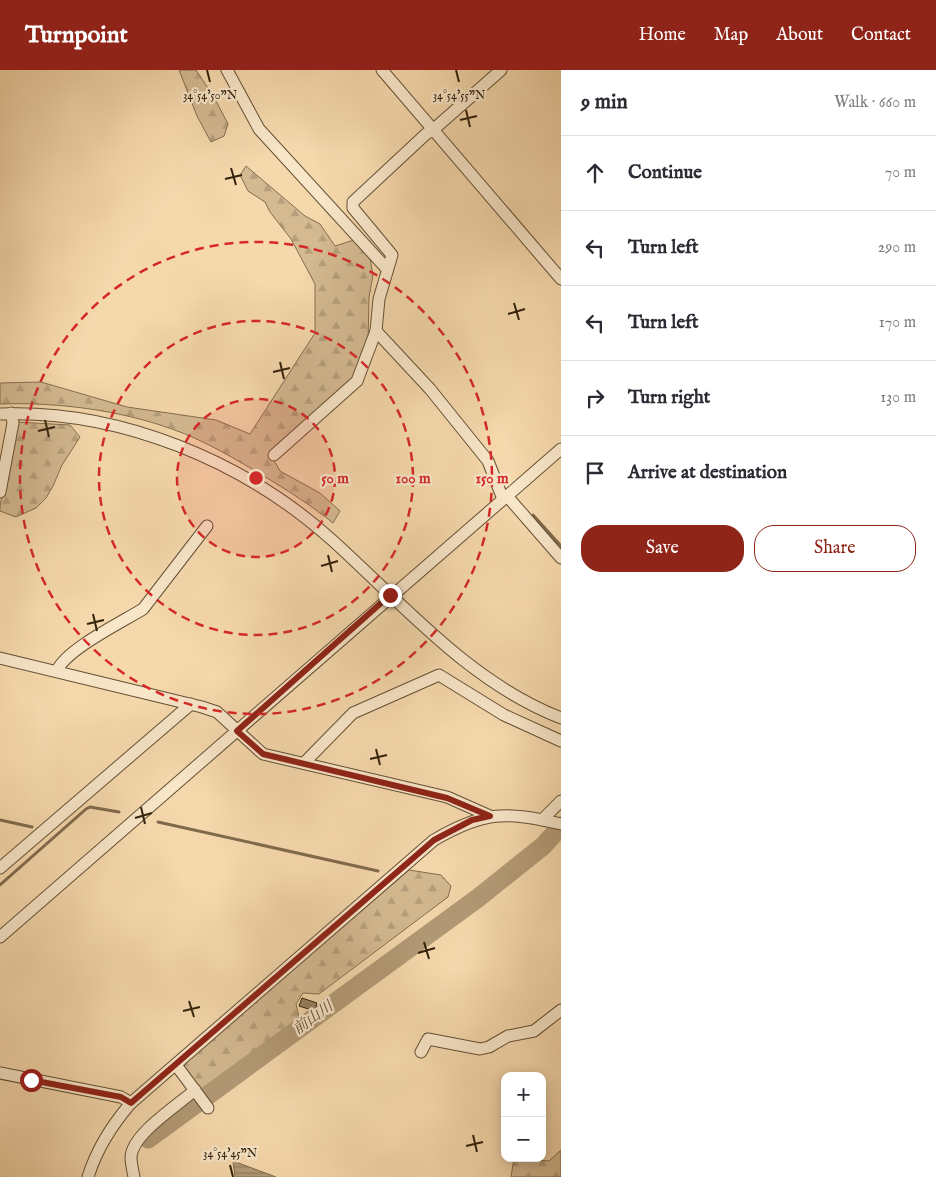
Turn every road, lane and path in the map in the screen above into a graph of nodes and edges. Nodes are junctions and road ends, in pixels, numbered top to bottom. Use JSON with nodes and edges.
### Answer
{"nodes":[{"id":1,"x":227,"y":70,"type":"edge"},
{"id":2,"x":382,"y":70,"type":"edge"},
{"id":3,"x":501,"y":70,"type":"edge"},
{"id":4,"x":434,"y":129,"type":"junction"},
{"id":5,"x":387,"y":270,"type":"junction"},
{"id":6,"x":561,"y":279,"type":"edge"},
{"id":7,"x":376,"y":331,"type":"junction"},
{"id":8,"x":6,"y":414,"type":"edge"},
{"id":9,"x":561,"y":449,"type":"edge"},
{"id":10,"x":274,"y":455,"type":"dead end"},
{"id":11,"x":0,"y":492,"type":"edge"},
{"id":12,"x":505,"y":498,"type":"junction"},
{"id":13,"x":207,"y":526,"type":"dead end"},
{"id":14,"x":561,"y":558,"type":"edge"},
{"id":15,"x":390,"y":595,"type":"junction"},
{"id":16,"x":0,"y":658,"type":"edge"},
{"id":17,"x":58,"y":671,"type":"junction"},
{"id":18,"x":191,"y":704,"type":"junction"},
{"id":19,"x":561,"y":718,"type":"edge"},
{"id":20,"x":237,"y":731,"type":"junction"},
{"id":21,"x":561,"y":741,"type":"edge"},
{"id":22,"x":304,"y":763,"type":"junction"},
{"id":23,"x":561,"y":801,"type":"edge"},
{"id":24,"x":490,"y":816,"type":"junction"},
{"id":25,"x":551,"y":822,"type":"edge"},
{"id":26,"x":0,"y":868,"type":"edge"},
{"id":27,"x":0,"y":937,"type":"edge"},
{"id":28,"x":561,"y":1010,"type":"edge"},
{"id":29,"x":421,"y":1052,"type":"dead end"},
{"id":30,"x":176,"y":1065,"type":"junction"},
{"id":31,"x":0,"y":1073,"type":"edge"},
{"id":32,"x":197,"y":1093,"type":"junction"},
{"id":33,"x":131,"y":1103,"type":"junction"},
{"id":34,"x":208,"y":1108,"type":"dead end"},
{"id":35,"x":88,"y":1177,"type":"edge"},
{"id":36,"x":134,"y":1177,"type":"edge"}],
"edges":[{"from":1,"to":5,"type":"street"},
{"from":2,"to":4,"type":"street"},
{"from":3,"to":4,"type":"street"},
{"from":4,"to":5,"type":"street"},
{"from":4,"to":6,"type":"street"},
{"from":5,"to":7,"type":"street"},
{"from":7,"to":10,"type":"street"},
{"from":7,"to":12,"type":"street"},
{"from":8,"to":11,"type":"street"},
{"from":8,"to":15,"type":"street"},
{"from":9,"to":12,"type":"street"},
{"from":12,"to":14,"type":"street"},
{"from":12,"to":15,"type":"street"},
{"from":13,"to":17,"type":"street"},
{"from":15,"to":19,"type":"street"},
{"from":15,"to":20,"type":"street"},
{"from":16,"to":17,"type":"street"},
{"from":17,"to":18,"type":"street"},
{"from":18,"to":20,"type":"street"},
{"from":18,"to":26,"type":"street"},
{"from":20,"to":22,"type":"street"},
{"from":20,"to":27,"type":"street"},
{"from":21,"to":22,"type":"street"},
{"from":22,"to":24,"type":"street"},
{"from":23,"to":25,"type":"street"},
{"from":24,"to":25,"type":"street"},
{"from":24,"to":30,"type":"street"},
{"from":28,"to":29,"type":"street"},
{"from":30,"to":32,"type":"street"},
{"from":30,"to":33,"type":"street"},
{"from":31,"to":33,"type":"street"},
{"from":32,"to":34,"type":"street"},
{"from":32,"to":36,"type":"street"},
{"from":33,"to":35,"type":"street"}]}
